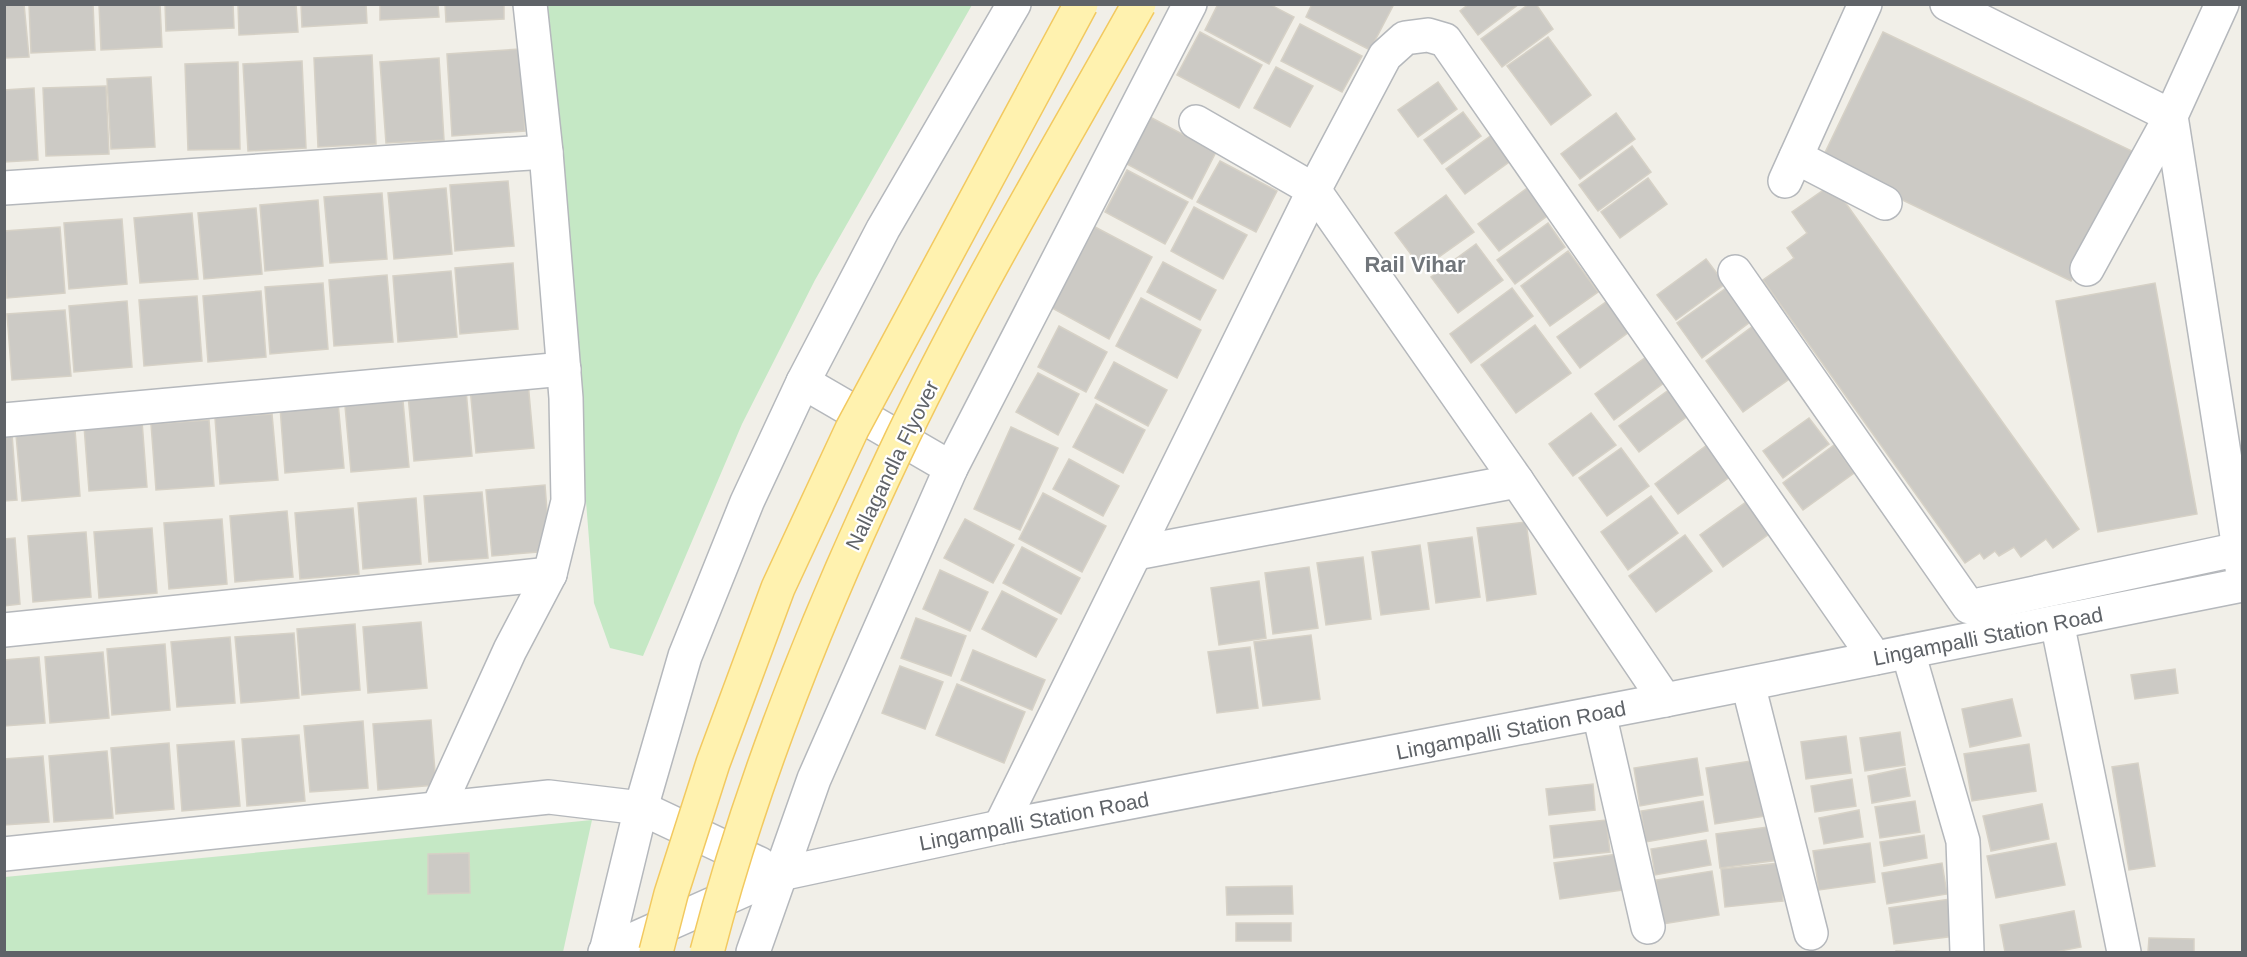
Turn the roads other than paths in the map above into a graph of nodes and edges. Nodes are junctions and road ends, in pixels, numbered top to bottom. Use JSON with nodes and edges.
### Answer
{"nodes":[{"id":1,"x":530,"y":4,"type":"edge"},
{"id":2,"x":1014,"y":4,"type":"edge"},
{"id":3,"x":1081,"y":4,"type":"edge"},
{"id":4,"x":1139,"y":4,"type":"edge"},
{"id":5,"x":1190,"y":4,"type":"edge"},
{"id":6,"x":1865,"y":4,"type":"edge"},
{"id":7,"x":1947,"y":4,"type":"edge"},
{"id":8,"x":2222,"y":4,"type":"edge"},
{"id":9,"x":2171,"y":116,"type":"junction"},
{"id":10,"x":1196,"y":122,"type":"dead end"},
{"id":11,"x":546,"y":152,"type":"junction"},
{"id":12,"x":4,"y":188,"type":"edge"},
{"id":13,"x":1314,"y":190,"type":"junction"},
{"id":14,"x":1885,"y":203,"type":"dead end"},
{"id":15,"x":2087,"y":269,"type":"dead end"},
{"id":16,"x":1735,"y":272,"type":"dead end"},
{"id":17,"x":564,"y":369,"type":"junction"},
{"id":18,"x":803,"y":382,"type":"junction"},
{"id":19,"x":4,"y":420,"type":"edge"},
{"id":20,"x":951,"y":468,"type":"junction"},
{"id":21,"x":1517,"y":481,"type":"junction"},
{"id":22,"x":1136,"y":553,"type":"junction"},
{"id":23,"x":2241,"y":558,"type":"edge"},
{"id":24,"x":550,"y":574,"type":"junction"},
{"id":25,"x":2242,"y":585,"type":"edge"},
{"id":26,"x":2057,"y":622,"type":"junction"},
{"id":27,"x":4,"y":630,"type":"edge"},
{"id":28,"x":1908,"y":652,"type":"junction"},
{"id":29,"x":1875,"y":658,"type":"junction"},
{"id":30,"x":1748,"y":684,"type":"junction"},
{"id":31,"x":1665,"y":700,"type":"junction"},
{"id":32,"x":1599,"y":713,"type":"junction"},
{"id":33,"x":438,"y":808,"type":"junction"},
{"id":34,"x":641,"y":808,"type":"junction"},
{"id":35,"x":1000,"y":826,"type":"junction"},
{"id":36,"x":4,"y":854,"type":"edge"},
{"id":37,"x":780,"y":874,"type":"junction"},
{"id":38,"x":1648,"y":927,"type":"dead end"},
{"id":39,"x":1811,"y":933,"type":"dead end"},
{"id":40,"x":605,"y":952,"type":"edge"},
{"id":41,"x":656,"y":952,"type":"edge"},
{"id":42,"x":707,"y":952,"type":"edge"},
{"id":43,"x":753,"y":952,"type":"edge"},
{"id":44,"x":1967,"y":952,"type":"edge"},
{"id":45,"x":2124,"y":952,"type":"edge"}],
"edges":[{"from":1,"to":11,"type":"street"},
{"from":2,"to":18,"type":"street"},
{"from":3,"to":41,"type":"main road","bridge":true},
{"from":4,"to":42,"type":"main road","name":"Nallagandla Flyover","bridge":true},
{"from":5,"to":20,"type":"street"},
{"from":6,"to":14,"type":"street"},
{"from":7,"to":9,"type":"street"},
{"from":8,"to":9,"type":"street"},
{"from":9,"to":15,"type":"street"},
{"from":9,"to":23,"type":"street"},
{"from":10,"to":13,"type":"street"},
{"from":11,"to":12,"type":"street"},
{"from":11,"to":17,"type":"street"},
{"from":13,"to":21,"type":"street"},
{"from":13,"to":22,"type":"street"},
{"from":13,"to":29,"type":"street"},
{"from":16,"to":23,"type":"street"},
{"from":17,"to":19,"type":"street"},
{"from":17,"to":24,"type":"street"},
{"from":18,"to":20,"type":"street"},
{"from":18,"to":34,"type":"street"},
{"from":20,"to":37,"type":"street"},
{"from":21,"to":22,"type":"street"},
{"from":21,"to":31,"type":"street"},
{"from":22,"to":35,"type":"street"},
{"from":24,"to":27,"type":"street"},
{"from":24,"to":33,"type":"street"},
{"from":25,"to":26,"type":"street","name":"Lingampalli Station Road"},
{"from":26,"to":28,"type":"street","name":"Lingampalli Station Road"},
{"from":26,"to":45,"type":"street"},
{"from":28,"to":29,"type":"street","name":"Lingampalli Station Road"},
{"from":28,"to":44,"type":"street"},
{"from":29,"to":30,"type":"street","name":"Lingampalli Station Road"},
{"from":30,"to":31,"type":"street","name":"Lingampalli Station Road"},
{"from":30,"to":39,"type":"street"},
{"from":31,"to":32,"type":"street","name":"Lingampalli Station Road"},
{"from":32,"to":35,"type":"street","name":"Lingampalli Station Road"},
{"from":32,"to":38,"type":"street"},
{"from":33,"to":34,"type":"street"},
{"from":33,"to":36,"type":"street"},
{"from":34,"to":37,"type":"street"},
{"from":34,"to":40,"type":"street"},
{"from":35,"to":37,"type":"street","name":"Lingampalli Station Road"},
{"from":37,"to":40,"type":"street","name":"Lingampalli Station Road"},
{"from":37,"to":43,"type":"street"}]}
